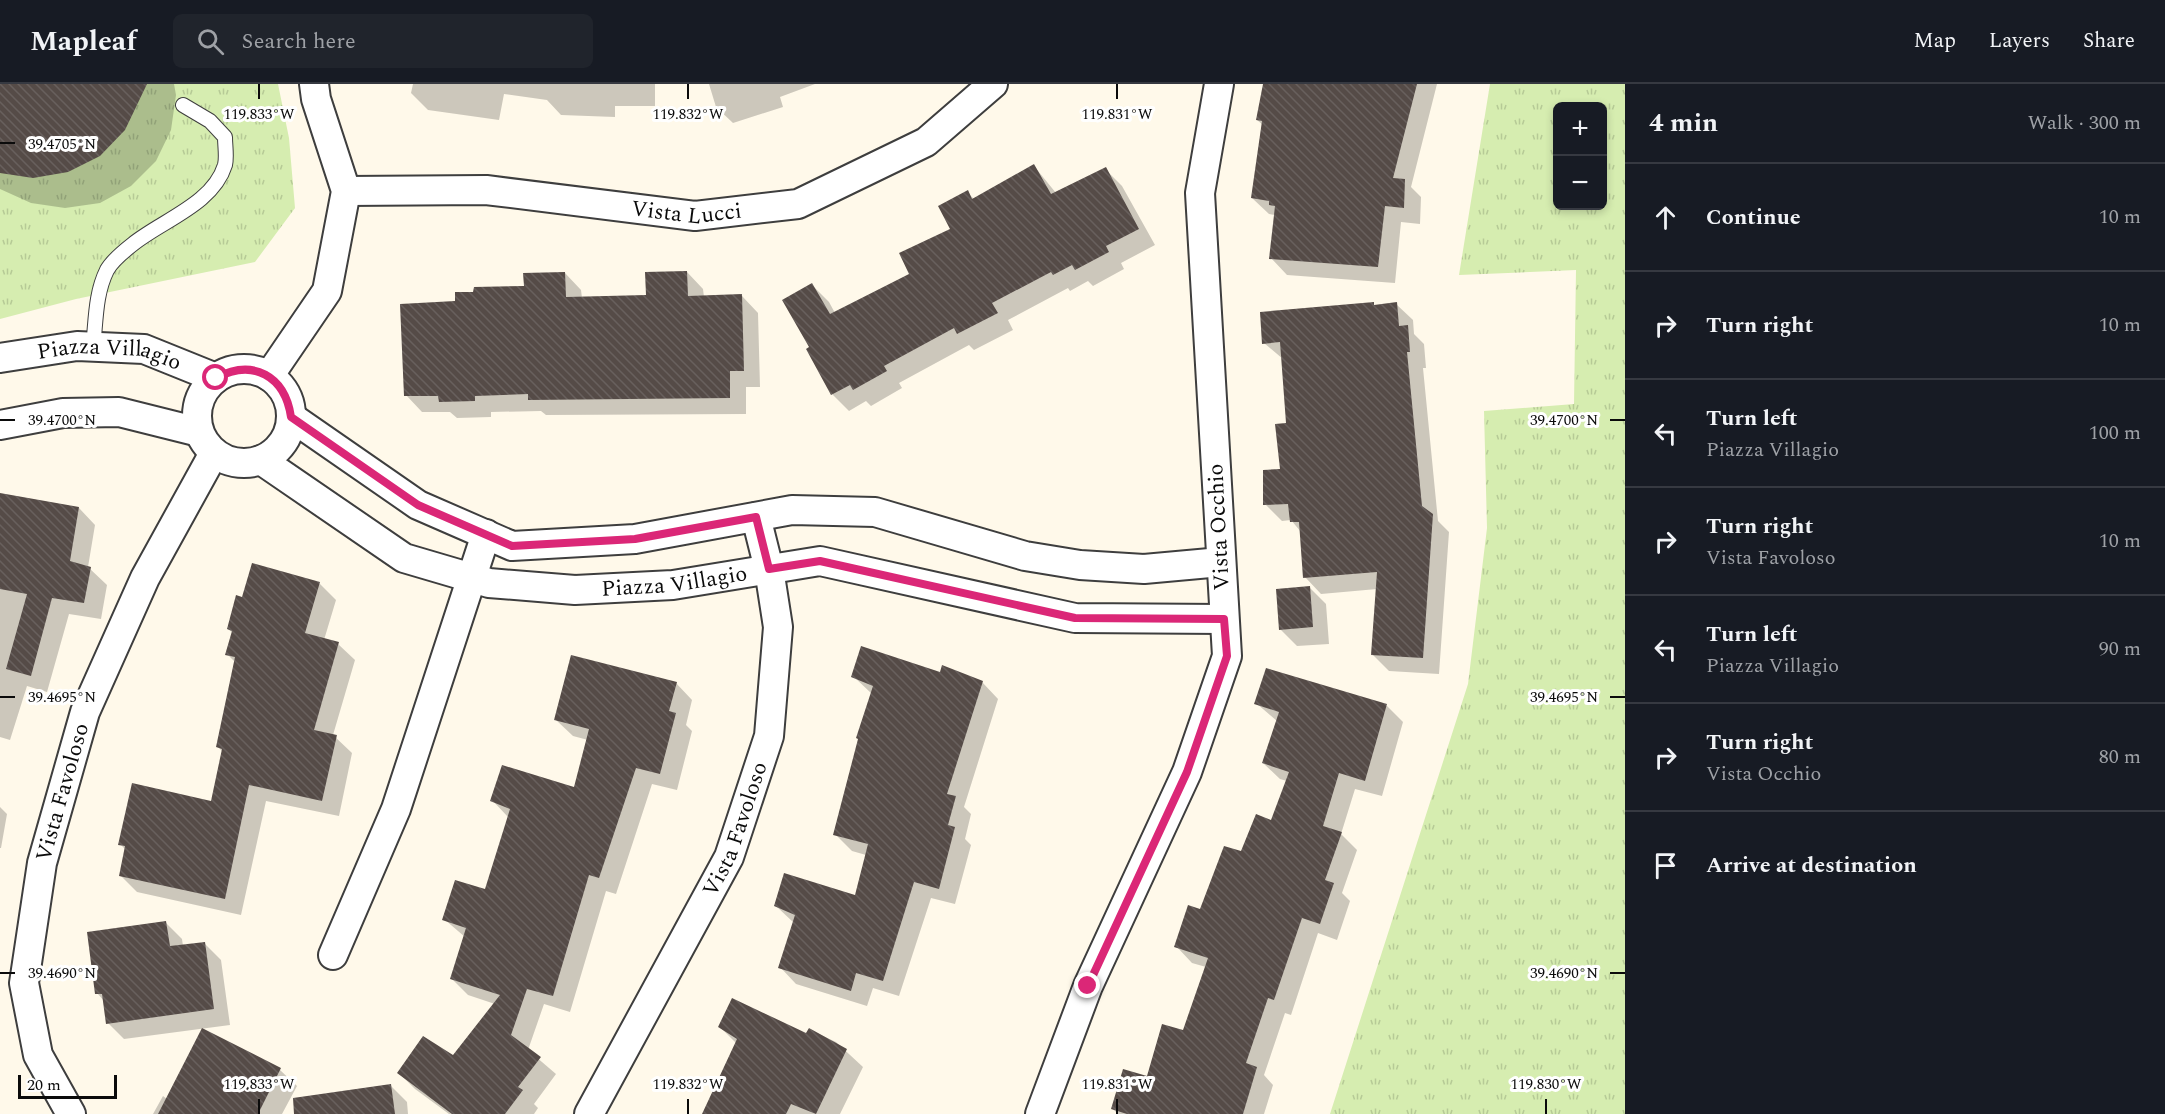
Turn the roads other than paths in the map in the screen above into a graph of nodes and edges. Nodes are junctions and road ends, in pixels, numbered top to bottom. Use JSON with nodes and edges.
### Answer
{"nodes":[{"id":1,"x":314,"y":84,"type":"edge"},
{"id":2,"x":993,"y":84,"type":"edge"},
{"id":3,"x":1219,"y":84,"type":"edge"},
{"id":4,"x":183,"y":105,"type":"dead end"},
{"id":5,"x":346,"y":191,"type":"junction"},
{"id":6,"x":93,"y":347,"type":"junction"},
{"id":7,"x":0,"y":358,"type":"edge"},
{"id":8,"x":269,"y":376,"type":"junction"},
{"id":9,"x":216,"y":378,"type":"junction"},
{"id":10,"x":291,"y":417,"type":"junction"},
{"id":11,"x":0,"y":425,"type":"edge"},
{"id":12,"x":207,"y":442,"type":"junction"},
{"id":13,"x":261,"y":460,"type":"junction"},
{"id":14,"x":756,"y":517,"type":"junction"},
{"id":15,"x":486,"y":534,"type":"junction"},
{"id":16,"x":1221,"y":562,"type":"junction"},
{"id":17,"x":769,"y":569,"type":"junction"},
{"id":18,"x":472,"y":578,"type":"junction"},
{"id":19,"x":1224,"y":619,"type":"junction"},
{"id":20,"x":333,"y":955,"type":"dead end"},
{"id":21,"x":70,"y":1114,"type":"edge"},
{"id":22,"x":589,"y":1114,"type":"edge"},
{"id":23,"x":1041,"y":1114,"type":"edge"}],
"edges":[{"from":1,"to":5,"type":"street"},
{"from":2,"to":5,"type":"street","name":"Vista Lucci"},
{"from":3,"to":16,"type":"street","name":"Vista Occhio"},
{"from":4,"to":6,"type":"lane"},
{"from":5,"to":8,"type":"street"},
{"from":6,"to":7,"type":"street","name":"Piazza Villagio"},
{"from":6,"to":9,"type":"street","name":"Piazza Villagio"},
{"from":8,"to":9,"type":"street"},
{"from":8,"to":10,"type":"street"},
{"from":9,"to":12,"type":"street"},
{"from":10,"to":13,"type":"street"},
{"from":10,"to":15,"type":"street","name":"Piazza Villagio"},
{"from":11,"to":12,"type":"street"},
{"from":12,"to":13,"type":"street"},
{"from":12,"to":21,"type":"street","name":"Vista Favoloso"},
{"from":13,"to":18,"type":"street","name":"Piazza Villagio"},
{"from":14,"to":15,"type":"street","name":"Piazza Villagio"},
{"from":14,"to":16,"type":"street","name":"Piazza Villagio"},
{"from":14,"to":17,"type":"street","name":"Vista Favoloso"},
{"from":15,"to":18,"type":"street"},
{"from":16,"to":19,"type":"street","name":"Vista Occhio"},
{"from":17,"to":18,"type":"street","name":"Piazza Villagio"},
{"from":17,"to":19,"type":"street","name":"Piazza Villagio"},
{"from":17,"to":22,"type":"street","name":"Vista Favoloso"},
{"from":18,"to":20,"type":"street"},
{"from":19,"to":23,"type":"street","name":"Vista Occhio"}]}
